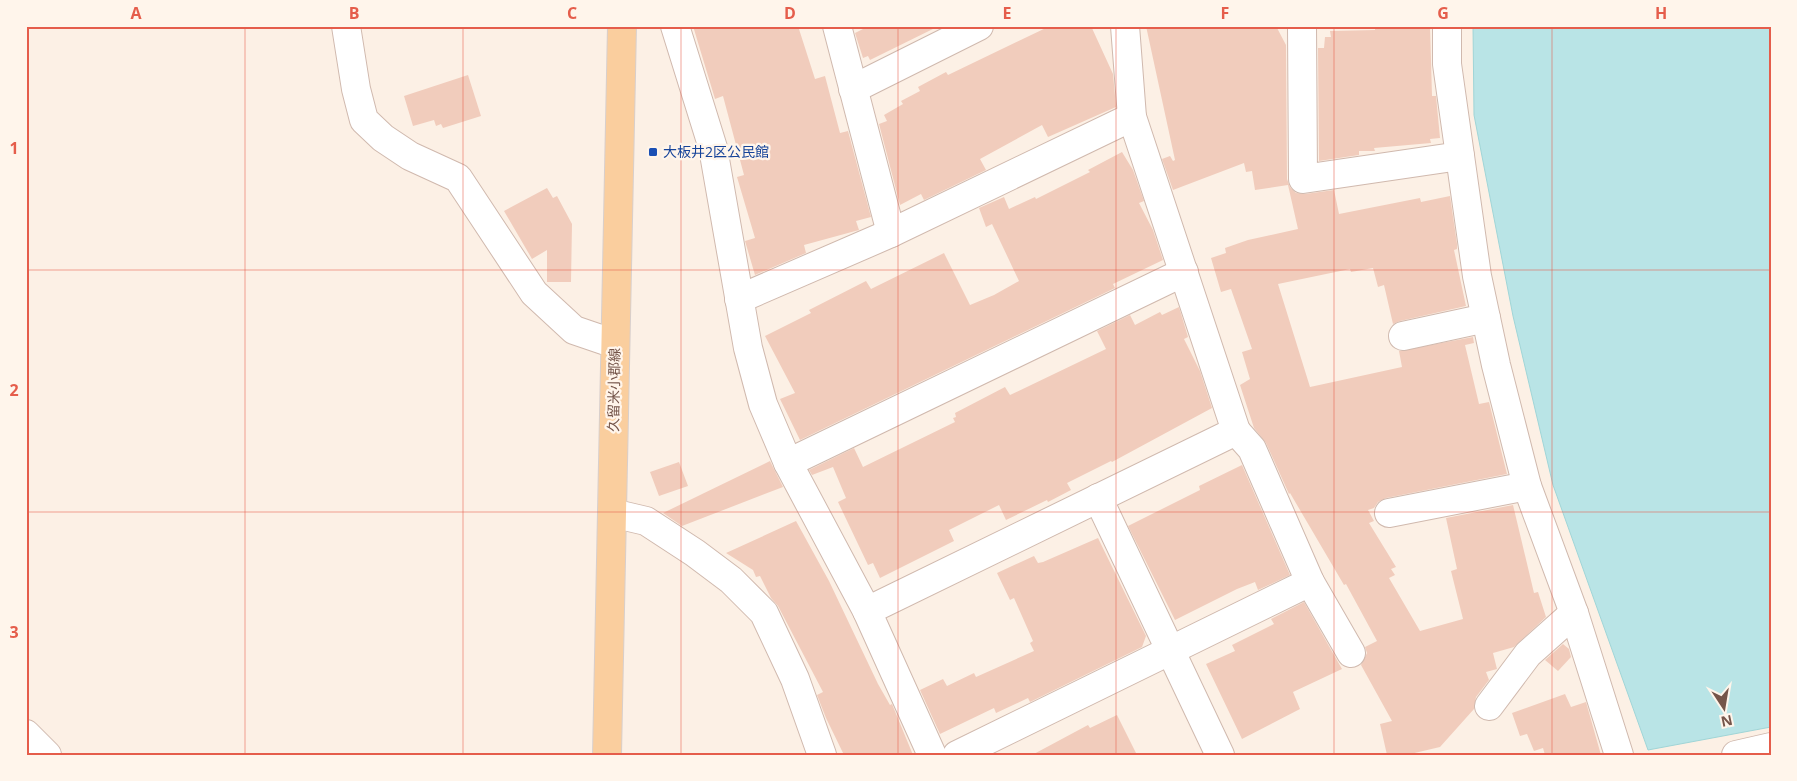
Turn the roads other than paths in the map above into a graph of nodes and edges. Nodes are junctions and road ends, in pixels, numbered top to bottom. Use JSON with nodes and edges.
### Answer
{"nodes":[{"id":1,"x":346,"y":26,"type":"edge"},
{"id":2,"x":622,"y":26,"type":"edge"},
{"id":3,"x":675,"y":26,"type":"edge"},
{"id":4,"x":837,"y":26,"type":"edge"},
{"id":5,"x":979,"y":26,"type":"edge"},
{"id":6,"x":1124,"y":26,"type":"edge"},
{"id":7,"x":1302,"y":26,"type":"edge"},
{"id":8,"x":1447,"y":26,"type":"edge"},
{"id":9,"x":854,"y":89,"type":"junction"},
{"id":10,"x":1132,"y":118,"type":"junction"},
{"id":11,"x":1460,"y":156,"type":"junction"},
{"id":12,"x":891,"y":233,"type":"junction"},
{"id":13,"x":1184,"y":272,"type":"junction"},
{"id":14,"x":739,"y":299,"type":"junction"},
{"id":15,"x":1486,"y":318,"type":"junction"},
{"id":16,"x":1404,"y":336,"type":"dead end"},
{"id":17,"x":615,"y":344,"type":"junction"},
{"id":18,"x":1236,"y":431,"type":"junction"},
{"id":19,"x":788,"y":463,"type":"junction"},
{"id":20,"x":1526,"y":486,"type":"junction"},
{"id":21,"x":1098,"y":498,"type":"junction"},
{"id":22,"x":612,"y":513,"type":"junction"},
{"id":23,"x":1389,"y":513,"type":"dead end"},
{"id":24,"x":1310,"y":582,"type":"junction"},
{"id":25,"x":867,"y":611,"type":"junction"},
{"id":26,"x":1574,"y":613,"type":"junction"},
{"id":27,"x":1170,"y":650,"type":"junction"},
{"id":28,"x":1351,"y":653,"type":"dead end"},
{"id":29,"x":1489,"y":706,"type":"dead end"},
{"id":30,"x":26,"y":734,"type":"edge"},
{"id":31,"x":1771,"y":747,"type":"edge"},
{"id":32,"x":47,"y":755,"type":"edge"},
{"id":33,"x":608,"y":755,"type":"edge"},
{"id":34,"x":822,"y":755,"type":"edge"},
{"id":35,"x":932,"y":755,"type":"edge"},
{"id":36,"x":957,"y":755,"type":"edge"},
{"id":37,"x":1220,"y":755,"type":"edge"},
{"id":38,"x":1619,"y":755,"type":"edge"},
{"id":39,"x":1736,"y":755,"type":"edge"}],
"edges":[{"from":1,"to":17,"type":"street"},
{"from":2,"to":17,"type":"main road","name":"久留米小郡線"},
{"from":3,"to":14,"type":"street"},
{"from":4,"to":9,"type":"street"},
{"from":5,"to":9,"type":"street"},
{"from":6,"to":10,"type":"street"},
{"from":7,"to":11,"type":"street"},
{"from":8,"to":11,"type":"street"},
{"from":9,"to":12,"type":"street"},
{"from":10,"to":12,"type":"street"},
{"from":10,"to":13,"type":"street"},
{"from":11,"to":15,"type":"street"},
{"from":12,"to":14,"type":"street"},
{"from":13,"to":18,"type":"street"},
{"from":13,"to":19,"type":"street"},
{"from":14,"to":19,"type":"street"},
{"from":15,"to":16,"type":"street"},
{"from":15,"to":20,"type":"street"},
{"from":17,"to":22,"type":"main road","name":"久留米小郡線"},
{"from":18,"to":21,"type":"street"},
{"from":18,"to":24,"type":"street"},
{"from":19,"to":25,"type":"street"},
{"from":20,"to":23,"type":"street"},
{"from":20,"to":26,"type":"street"},
{"from":21,"to":25,"type":"street"},
{"from":21,"to":27,"type":"street"},
{"from":22,"to":33,"type":"main road","name":"久留米小郡線"},
{"from":22,"to":34,"type":"street"},
{"from":24,"to":27,"type":"street"},
{"from":24,"to":28,"type":"street"},
{"from":25,"to":35,"type":"street"},
{"from":26,"to":29,"type":"street"},
{"from":26,"to":38,"type":"street"},
{"from":27,"to":36,"type":"street"},
{"from":27,"to":37,"type":"street"},
{"from":30,"to":32,"type":"street"},
{"from":31,"to":39,"type":"street"}]}
